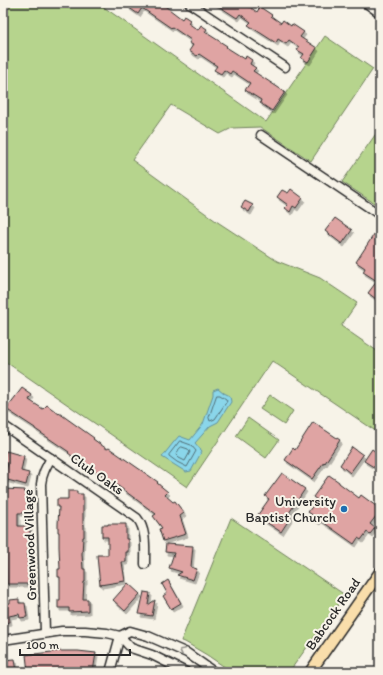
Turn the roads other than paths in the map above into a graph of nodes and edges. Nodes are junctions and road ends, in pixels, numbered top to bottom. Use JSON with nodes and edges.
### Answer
{"nodes":[{"id":1,"x":189,"y":3,"type":"edge"},
{"id":2,"x":366,"y":3,"type":"edge"},
{"id":3,"x":380,"y":13,"type":"edge"},
{"id":4,"x":284,"y":66,"type":"dead end"},
{"id":5,"x":261,"y":135,"type":"dead end"},
{"id":6,"x":380,"y":215,"type":"edge"},
{"id":7,"x":3,"y":425,"type":"edge"},
{"id":8,"x":51,"y":458,"type":"junction"},
{"id":9,"x":145,"y":564,"type":"dead end"},
{"id":10,"x":380,"y":572,"type":"edge"},
{"id":11,"x":45,"y":633,"type":"junction"},
{"id":12,"x":120,"y":636,"type":"junction"},
{"id":13,"x":3,"y":640,"type":"edge"},
{"id":14,"x":110,"y":672,"type":"edge"},
{"id":15,"x":186,"y":672,"type":"edge"},
{"id":16,"x":214,"y":672,"type":"edge"},
{"id":17,"x":310,"y":672,"type":"edge"}],
"edges":[{"from":1,"to":4,"type":"street"},
{"from":2,"to":3,"type":"street"},
{"from":5,"to":6,"type":"street"},
{"from":7,"to":8,"type":"street","name":"Club Oaks"},
{"from":8,"to":9,"type":"street","name":"Club Oaks"},
{"from":8,"to":11,"type":"street","name":"Greenwood Village"},
{"from":10,"to":17,"type":"main road","name":"Babcock Road"},
{"from":11,"to":12,"type":"street"},
{"from":11,"to":13,"type":"street"},
{"from":12,"to":14,"type":"street"},
{"from":12,"to":15,"type":"street"},
{"from":16,"to":12,"type":"street","one_way":true}]}
